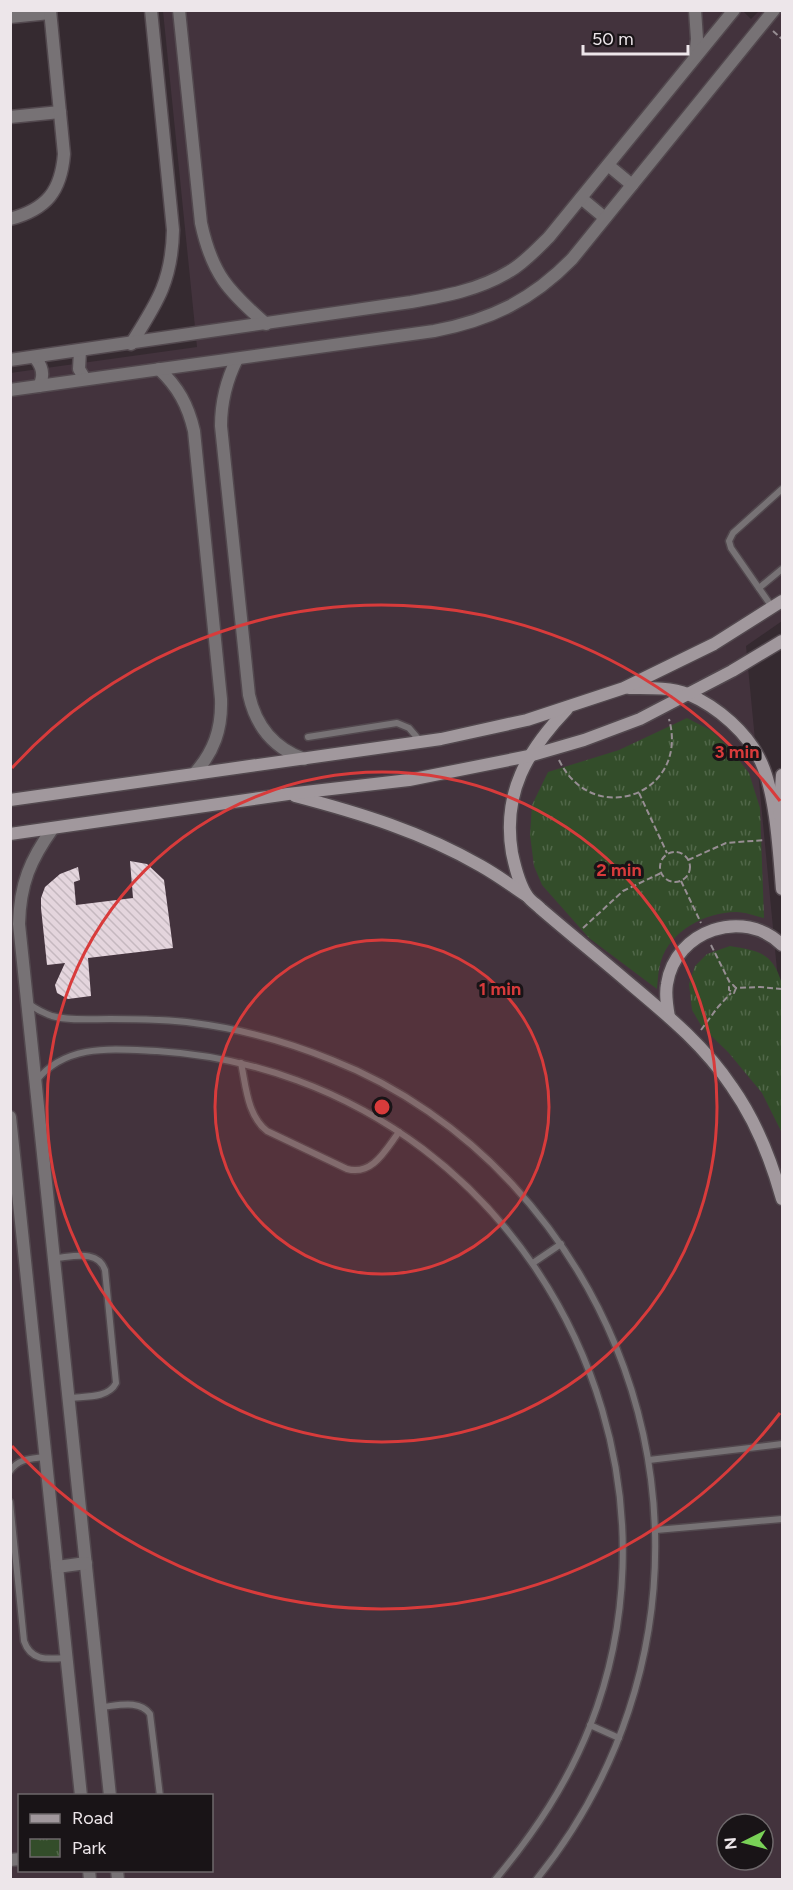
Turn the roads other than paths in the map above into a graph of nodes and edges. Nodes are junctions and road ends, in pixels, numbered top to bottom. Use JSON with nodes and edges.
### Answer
{"nodes":[{"id":1,"x":151,"y":10,"type":"edge"},
{"id":2,"x":179,"y":10,"type":"edge"},
{"id":3,"x":695,"y":10,"type":"edge"},
{"id":4,"x":734,"y":10,"type":"edge"},
{"id":5,"x":774,"y":10,"type":"edge"},
{"id":6,"x":50,"y":12,"type":"edge"},
{"id":7,"x":10,"y":17,"type":"edge"},
{"id":8,"x":695,"y":58,"type":"junction"},
{"id":9,"x":60,"y":112,"type":"junction"},
{"id":10,"x":10,"y":117,"type":"edge"},
{"id":11,"x":608,"y":165,"type":"junction"},
{"id":12,"x":632,"y":185,"type":"junction"},
{"id":13,"x":581,"y":198,"type":"junction"},
{"id":14,"x":605,"y":218,"type":"junction"},
{"id":15,"x":10,"y":219,"type":"edge"},
{"id":16,"x":266,"y":324,"type":"junction"},
{"id":17,"x":131,"y":344,"type":"junction"},
{"id":18,"x":80,"y":351,"type":"junction"},
{"id":19,"x":34,"y":357,"type":"junction"},
{"id":20,"x":237,"y":359,"type":"junction"},
{"id":21,"x":10,"y":360,"type":"edge"},
{"id":22,"x":159,"y":369,"type":"junction"},
{"id":23,"x":85,"y":379,"type":"junction"},
{"id":24,"x":39,"y":386,"type":"junction"},
{"id":25,"x":10,"y":390,"type":"edge"},
{"id":26,"x":783,"y":489,"type":"edge"},
{"id":27,"x":783,"y":569,"type":"edge"},
{"id":28,"x":759,"y":588,"type":"junction"},
{"id":29,"x":778,"y":604,"type":"edge"},
{"id":30,"x":783,"y":641,"type":"edge"},
{"id":31,"x":624,"y":688,"type":"junction"},
{"id":32,"x":688,"y":694,"type":"junction"},
{"id":33,"x":568,"y":708,"type":"junction"},
{"id":34,"x":308,"y":737,"type":"dead end"},
{"id":35,"x":421,"y":742,"type":"junction"},
{"id":36,"x":529,"y":756,"type":"junction"},
{"id":37,"x":304,"y":759,"type":"junction"},
{"id":38,"x":194,"y":774,"type":"junction"},
{"id":39,"x":783,"y":775,"type":"edge"},
{"id":40,"x":288,"y":794,"type":"junction"},
{"id":41,"x":10,"y":800,"type":"edge"},
{"id":42,"x":53,"y":828,"type":"junction"},
{"id":43,"x":10,"y":834,"type":"edge"},
{"id":44,"x":777,"y":839,"type":"junction"},
{"id":45,"x":783,"y":888,"type":"edge"},
{"id":46,"x":527,"y":896,"type":"junction"},
{"id":47,"x":783,"y":945,"type":"edge"},
{"id":48,"x":27,"y":1003,"type":"junction"},
{"id":49,"x":669,"y":1017,"type":"junction"},
{"id":50,"x":241,"y":1063,"type":"junction"},
{"id":51,"x":35,"y":1082,"type":"junction"},
{"id":52,"x":10,"y":1118,"type":"edge"},
{"id":53,"x":399,"y":1132,"type":"junction"},
{"id":54,"x":783,"y":1199,"type":"edge"},
{"id":55,"x":561,"y":1244,"type":"junction"},
{"id":56,"x":54,"y":1258,"type":"junction"},
{"id":57,"x":533,"y":1263,"type":"junction"},
{"id":58,"x":68,"y":1398,"type":"junction"},
{"id":59,"x":783,"y":1444,"type":"edge"},
{"id":60,"x":46,"y":1456,"type":"junction"},
{"id":61,"x":649,"y":1461,"type":"junction"},
{"id":62,"x":10,"y":1472,"type":"edge"},
{"id":63,"x":10,"y":1502,"type":"edge"},
{"id":64,"x":783,"y":1519,"type":"edge"},
{"id":65,"x":656,"y":1530,"type":"junction"},
{"id":66,"x":86,"y":1563,"type":"junction"},
{"id":67,"x":57,"y":1567,"type":"junction"},
{"id":68,"x":67,"y":1658,"type":"junction"},
{"id":69,"x":100,"y":1707,"type":"junction"},
{"id":70,"x":590,"y":1725,"type":"junction"},
{"id":71,"x":619,"y":1738,"type":"junction"},
{"id":72,"x":81,"y":1794,"type":"edge"},
{"id":73,"x":110,"y":1794,"type":"edge"},
{"id":74,"x":159,"y":1794,"type":"edge"},
{"id":75,"x":495,"y":1880,"type":"edge"},
{"id":76,"x":536,"y":1880,"type":"edge"}],
"edges":[{"from":1,"to":17,"type":"street"},
{"from":2,"to":16,"type":"street"},
{"from":3,"to":8,"type":"street"},
{"from":4,"to":8,"type":"street"},
{"from":5,"to":12,"type":"street"},
{"from":6,"to":7,"type":"street"},
{"from":6,"to":9,"type":"street"},
{"from":8,"to":11,"type":"street"},
{"from":9,"to":10,"type":"street"},
{"from":9,"to":15,"type":"street"},
{"from":11,"to":12,"type":"street"},
{"from":11,"to":13,"type":"street"},
{"from":12,"to":14,"type":"street"},
{"from":13,"to":14,"type":"street"},
{"from":13,"to":16,"type":"street"},
{"from":14,"to":20,"type":"street"},
{"from":16,"to":17,"type":"street"},
{"from":17,"to":18,"type":"street"},
{"from":18,"to":19,"type":"street"},
{"from":18,"to":23,"type":"street"},
{"from":19,"to":21,"type":"street"},
{"from":19,"to":24,"type":"street"},
{"from":20,"to":22,"type":"street"},
{"from":20,"to":37,"type":"street"},
{"from":22,"to":23,"type":"street"},
{"from":22,"to":38,"type":"street"},
{"from":23,"to":24,"type":"street"},
{"from":24,"to":25,"type":"street"},
{"from":26,"to":28,"type":"lane"},
{"from":27,"to":28,"type":"lane"},
{"from":28,"to":29,"type":"lane"},
{"from":29,"to":31,"type":"main road"},
{"from":30,"to":32,"type":"main road"},
{"from":31,"to":32,"type":"main road"},
{"from":31,"to":33,"type":"main road"},
{"from":32,"to":36,"type":"main road"},
{"from":32,"to":44,"type":"main road"},
{"from":33,"to":35,"type":"main road"},
{"from":33,"to":36,"type":"main road"},
{"from":34,"to":35,"type":"lane"},
{"from":35,"to":37,"type":"main road"},
{"from":36,"to":40,"type":"main road"},
{"from":36,"to":46,"type":"main road"},
{"from":37,"to":38,"type":"main road"},
{"from":38,"to":41,"type":"main road"},
{"from":39,"to":44,"type":"main road"},
{"from":40,"to":42,"type":"main road"},
{"from":40,"to":46,"type":"main road"},
{"from":42,"to":43,"type":"main road"},
{"from":42,"to":48,"type":"street"},
{"from":44,"to":45,"type":"main road"},
{"from":46,"to":49,"type":"main road"},
{"from":47,"to":49,"type":"main road"},
{"from":48,"to":51,"type":"street"},
{"from":48,"to":55,"type":"lane"},
{"from":49,"to":54,"type":"main road"},
{"from":50,"to":51,"type":"lane"},
{"from":50,"to":53,"type":"lane"},
{"from":50,"to":53,"type":"lane"},
{"from":51,"to":56,"type":"street"},
{"from":52,"to":60,"type":"street"},
{"from":53,"to":57,"type":"lane"},
{"from":55,"to":57,"type":"lane"},
{"from":55,"to":61,"type":"lane"},
{"from":56,"to":58,"type":"street"},
{"from":56,"to":58,"type":"lane"},
{"from":57,"to":70,"type":"lane"},
{"from":58,"to":66,"type":"street"},
{"from":59,"to":61,"type":"lane"},
{"from":60,"to":62,"type":"lane"},
{"from":60,"to":67,"type":"street"},
{"from":61,"to":65,"type":"lane"},
{"from":63,"to":68,"type":"lane"},
{"from":64,"to":65,"type":"lane"},
{"from":65,"to":71,"type":"lane"},
{"from":66,"to":67,"type":"street"},
{"from":66,"to":69,"type":"street"},
{"from":67,"to":68,"type":"street"},
{"from":68,"to":72,"type":"street"},
{"from":69,"to":73,"type":"street"},
{"from":69,"to":74,"type":"lane"},
{"from":70,"to":71,"type":"lane"},
{"from":70,"to":75,"type":"lane"},
{"from":71,"to":76,"type":"lane"}]}
